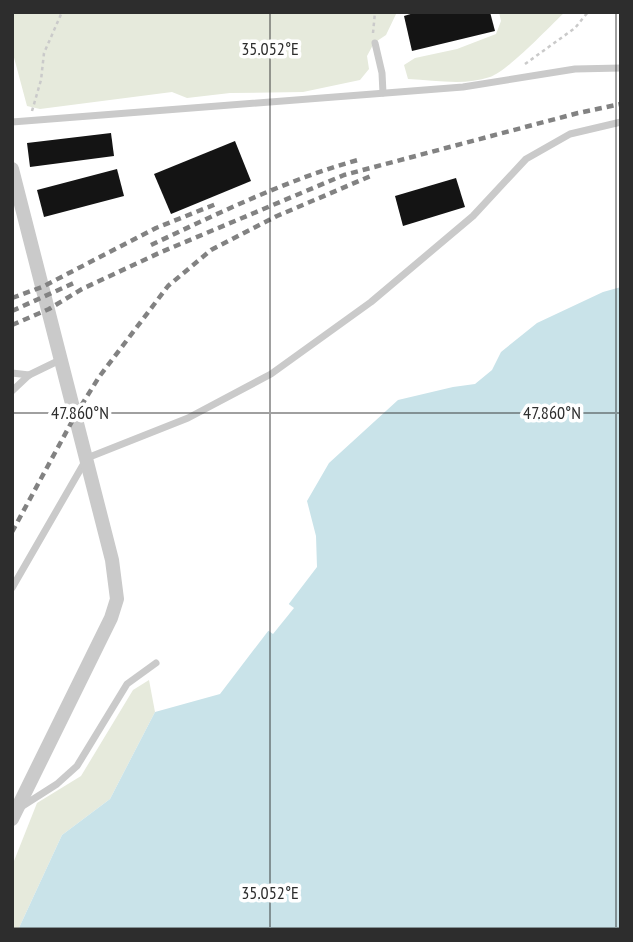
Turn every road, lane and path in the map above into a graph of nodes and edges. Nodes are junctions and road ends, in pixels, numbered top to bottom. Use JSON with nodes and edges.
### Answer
{"nodes":[{"id":1,"x":62,"y":12,"type":"edge"},
{"id":2,"x":375,"y":12,"type":"edge"},
{"id":3,"x":588,"y":12,"type":"edge"},
{"id":4,"x":375,"y":43,"type":"joint"},
{"id":5,"x":523,"y":66,"type":"dead end"},
{"id":6,"x":621,"y":68,"type":"edge"},
{"id":7,"x":383,"y":93,"type":"junction"},
{"id":8,"x":29,"y":121,"type":"junction"},
{"id":9,"x":12,"y":122,"type":"edge"},
{"id":10,"x":621,"y":122,"type":"edge"},
{"id":11,"x":12,"y":169,"type":"edge"},
{"id":12,"x":62,"y":359,"type":"junction"},
{"id":13,"x":12,"y":373,"type":"edge"},
{"id":14,"x":29,"y":375,"type":"junction"},
{"id":15,"x":12,"y":391,"type":"edge"},
{"id":16,"x":87,"y":458,"type":"junction"},
{"id":17,"x":12,"y":588,"type":"edge"},
{"id":18,"x":156,"y":663,"type":"dead end"},
{"id":19,"x":15,"y":814,"type":"edge"}],
"edges":[{"from":1,"to":8,"type":"path"},
{"from":2,"to":4,"type":"path"},
{"from":3,"to":5,"type":"path"},
{"from":4,"to":7,"type":"lane"},
{"from":6,"to":7,"type":"lane"},
{"from":7,"to":8,"type":"lane"},
{"from":8,"to":9,"type":"lane"},
{"from":10,"to":16,"type":"lane"},
{"from":11,"to":12,"type":"street"},
{"from":12,"to":14,"type":"lane"},
{"from":12,"to":16,"type":"street"},
{"from":13,"to":14,"type":"lane"},
{"from":14,"to":15,"type":"lane"},
{"from":16,"to":17,"type":"lane"},
{"from":16,"to":19,"type":"street"},
{"from":18,"to":19,"type":"lane"}]}
